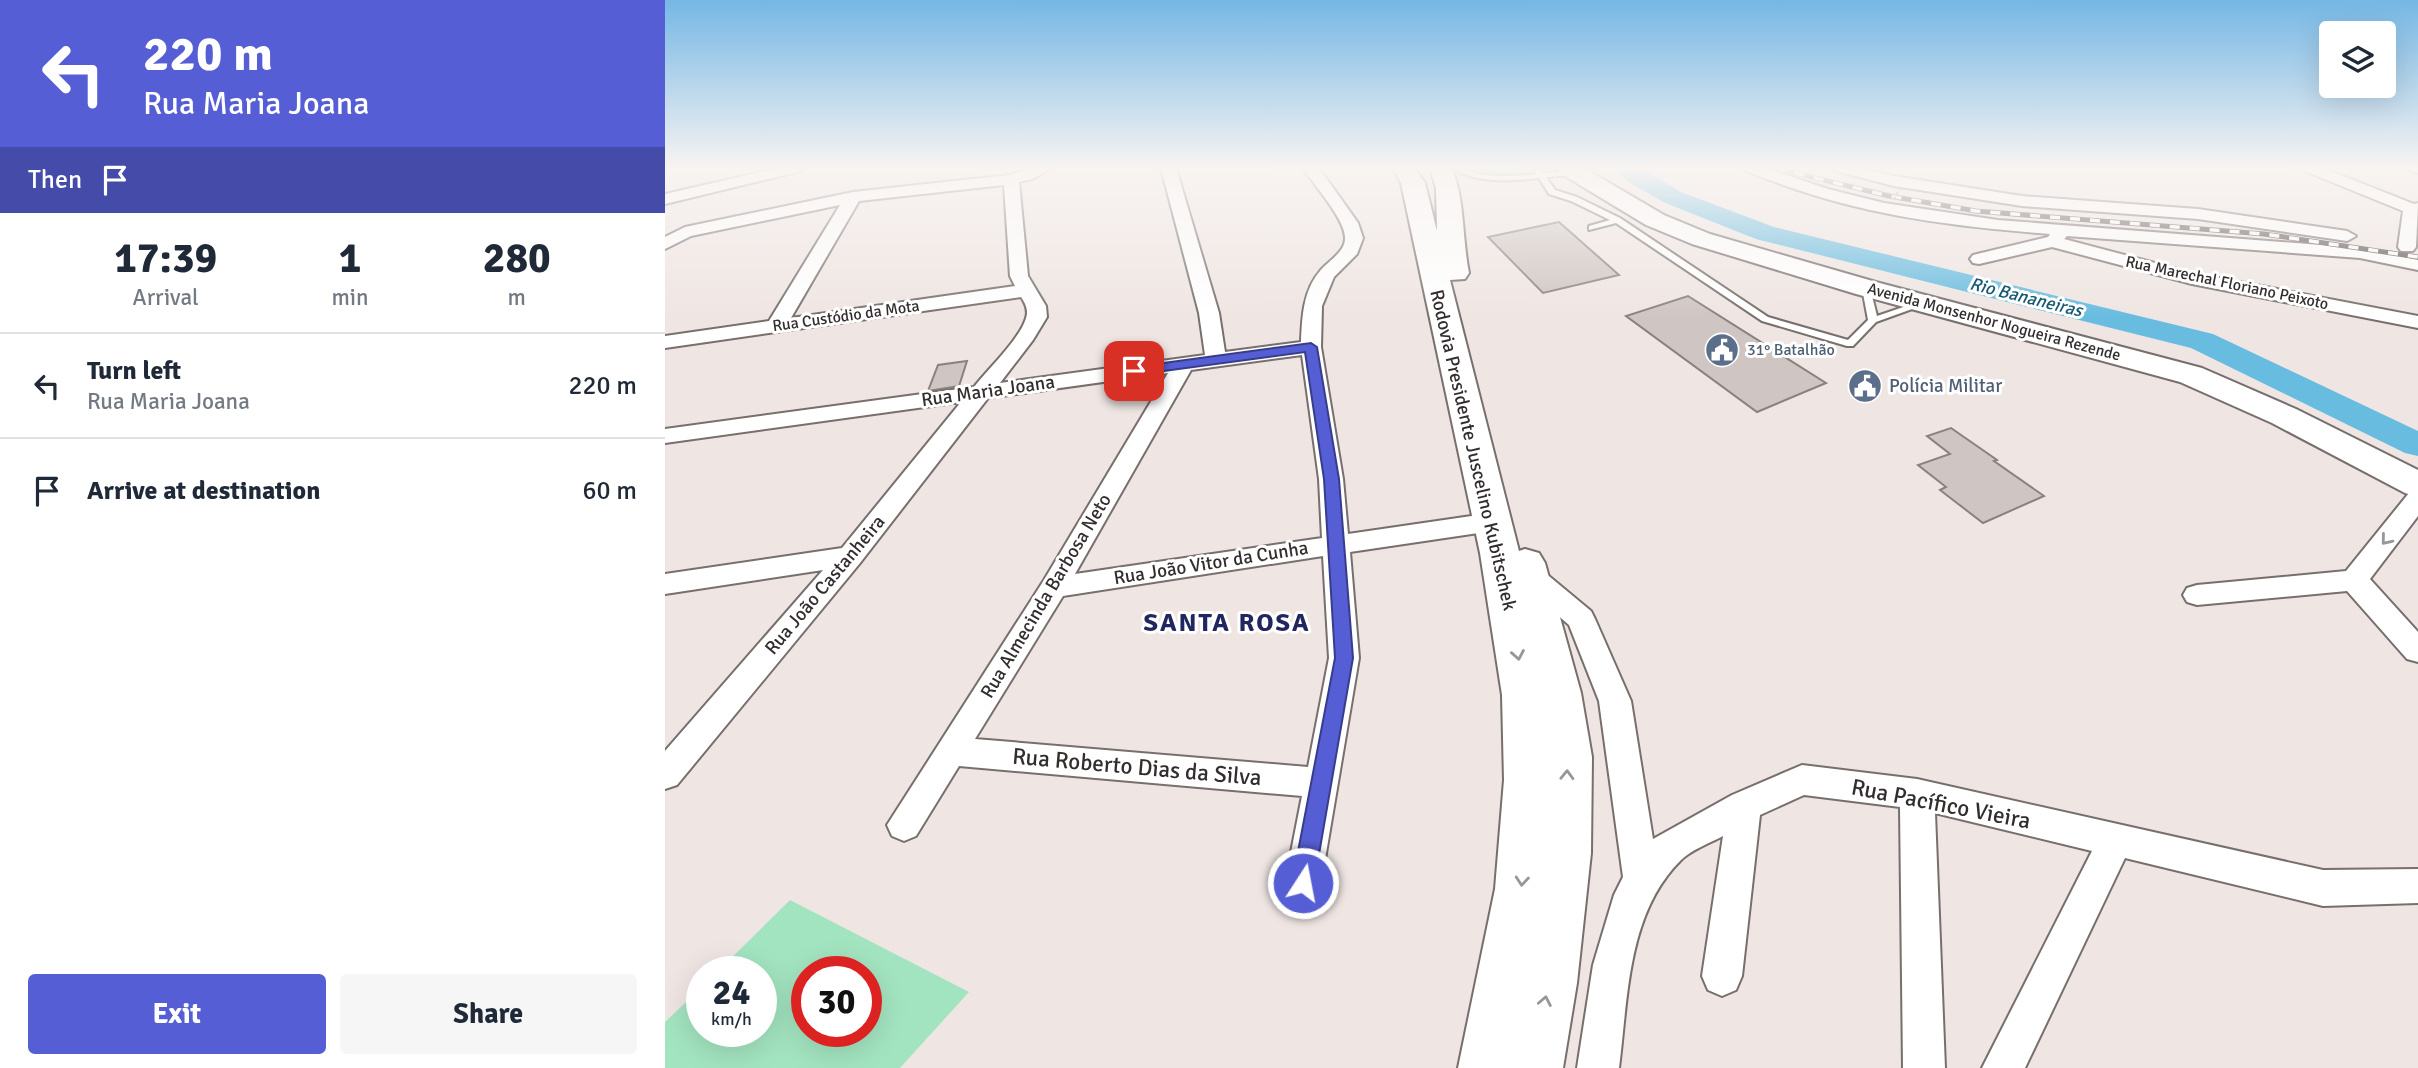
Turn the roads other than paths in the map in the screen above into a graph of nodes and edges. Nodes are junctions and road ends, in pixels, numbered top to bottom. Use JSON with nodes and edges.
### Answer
{"nodes":[{"id":1,"x":753,"y":218,"type":"edge"},
{"id":2,"x":841,"y":218,"type":"edge"},
{"id":3,"x":1015,"y":218,"type":"edge"},
{"id":4,"x":1182,"y":218,"type":"edge"},
{"id":5,"x":1345,"y":218,"type":"edge"},
{"id":6,"x":1421,"y":218,"type":"edge"},
{"id":7,"x":1449,"y":218,"type":"edge"},
{"id":8,"x":1612,"y":218,"type":"edge"},
{"id":9,"x":1653,"y":218,"type":"edge"},
{"id":10,"x":1950,"y":218,"type":"edge"},
{"id":11,"x":2225,"y":218,"type":"edge"},
{"id":12,"x":2414,"y":218,"type":"edge"},
{"id":13,"x":1616,"y":220,"type":"junction"},
{"id":14,"x":1592,"y":228,"type":"dead end"},
{"id":15,"x":685,"y":232,"type":"joint"},
{"id":16,"x":2117,"y":234,"type":"junction"},
{"id":17,"x":2060,"y":236,"type":"junction"},
{"id":18,"x":665,"y":244,"type":"edge"},
{"id":19,"x":2412,"y":248,"type":"edge"},
{"id":20,"x":2106,"y":256,"type":"junction"},
{"id":21,"x":1979,"y":260,"type":"dead end"},
{"id":22,"x":1799,"y":263,"type":"junction"},
{"id":23,"x":2418,"y":265,"type":"edge"},
{"id":24,"x":1866,"y":288,"type":"junction"},
{"id":25,"x":1027,"y":290,"type":"junction"},
{"id":26,"x":1923,"y":303,"type":"junction"},
{"id":27,"x":1873,"y":320,"type":"junction"},
{"id":28,"x":2418,"y":321,"type":"edge"},
{"id":29,"x":777,"y":325,"type":"junction"},
{"id":30,"x":2042,"y":328,"type":"junction"},
{"id":31,"x":665,"y":342,"type":"edge"},
{"id":32,"x":1311,"y":347,"type":"junction"},
{"id":33,"x":1216,"y":360,"type":"junction"},
{"id":34,"x":1184,"y":364,"type":"junction"},
{"id":35,"x":981,"y":392,"type":"junction"},
{"id":36,"x":665,"y":436,"type":"edge"},
{"id":37,"x":2418,"y":468,"type":"edge"},
{"id":38,"x":2418,"y":485,"type":"edge"},
{"id":39,"x":2418,"y":499,"type":"edge"},
{"id":40,"x":1492,"y":522,"type":"junction"},
{"id":41,"x":1337,"y":544,"type":"junction"},
{"id":42,"x":850,"y":556,"type":"junction"},
{"id":43,"x":1527,"y":573,"type":"junction"},
{"id":44,"x":2354,"y":580,"type":"junction"},
{"id":45,"x":665,"y":584,"type":"edge"},
{"id":46,"x":1054,"y":587,"type":"junction"},
{"id":47,"x":2197,"y":595,"type":"dead end"},
{"id":48,"x":2418,"y":651,"type":"edge"},
{"id":49,"x":950,"y":751,"type":"junction"},
{"id":50,"x":665,"y":775,"type":"edge"},
{"id":51,"x":1323,"y":783,"type":"junction"},
{"id":52,"x":1917,"y":794,"type":"junction"},
{"id":53,"x":1744,"y":806,"type":"junction"},
{"id":54,"x":904,"y":825,"type":"dead end"},
{"id":55,"x":2115,"y":841,"type":"junction"},
{"id":56,"x":1642,"y":881,"type":"junction"},
{"id":57,"x":1303,"y":883,"type":"dead end"},
{"id":58,"x":2418,"y":886,"type":"edge"},
{"id":59,"x":1722,"y":976,"type":"dead end"},
{"id":60,"x":1489,"y":1068,"type":"edge"},
{"id":61,"x":1532,"y":1068,"type":"edge"},
{"id":62,"x":1598,"y":1068,"type":"edge"},
{"id":63,"x":1924,"y":1068,"type":"edge"},
{"id":64,"x":2003,"y":1068,"type":"edge"}],
"edges":[{"from":1,"to":15,"type":"street"},
{"from":2,"to":29,"type":"street"},
{"from":3,"to":25,"type":"street"},
{"from":4,"to":33,"type":"street"},
{"from":5,"to":32,"type":"street"},
{"from":6,"to":40,"type":"highway","name":"Rodovia Presidente Juscelino Kubitschek"},
{"from":7,"to":43,"type":"highway","name":"Rodovia Presidente Juscelino Kubitschek"},
{"from":8,"to":13,"type":"lane"},
{"from":9,"to":22,"type":"highway","name":"Avenida Monsenhor Nogueira Rezende"},
{"from":10,"to":17,"type":"street","name":"Rua Marechal Floriano Peixoto"},
{"from":11,"to":19,"type":"street"},
{"from":12,"to":19,"type":"street"},
{"from":13,"to":14,"type":"lane"},
{"from":13,"to":27,"type":"lane"},
{"from":15,"to":18,"type":"street"},
{"from":16,"to":17,"type":"street"},
{"from":16,"to":20,"type":"street"},
{"from":16,"to":23,"type":"street"},
{"from":17,"to":20,"type":"street","name":"Rua Marechal Floriano Peixoto"},
{"from":17,"to":21,"type":"street"},
{"from":20,"to":28,"type":"street","name":"Rua Marechal Floriano Peixoto"},
{"from":22,"to":24,"type":"highway","name":"Avenida Monsenhor Nogueira Rezende"},
{"from":22,"to":30,"type":"highway","name":"Avenida Monsenhor Nogueira Rezende"},
{"from":24,"to":26,"type":"highway","name":"Avenida Monsenhor Nogueira Rezende"},
{"from":24,"to":27,"type":"lane"},
{"from":25,"to":29,"type":"street","name":"Rua Custódio da Mota"},
{"from":25,"to":35,"type":"street","name":"Rua João Castanheira"},
{"from":26,"to":27,"type":"lane"},
{"from":26,"to":30,"type":"highway","name":"Avenida Monsenhor Nogueira Rezende"},
{"from":29,"to":31,"type":"street","name":"Rua Custódio da Mota"},
{"from":30,"to":37,"type":"highway","name":"Avenida Monsenhor Nogueira Rezende"},
{"from":30,"to":38,"type":"highway","name":"Avenida Monsenhor Nogueira Rezende"},
{"from":32,"to":33,"type":"street","name":"Rua Maria Joana"},
{"from":32,"to":41,"type":"street"},
{"from":33,"to":34,"type":"street","name":"Rua Maria Joana"},
{"from":34,"to":35,"type":"street","name":"Rua Maria Joana"},
{"from":34,"to":46,"type":"street","name":"Rua Almecinda Barbosa Neto"},
{"from":35,"to":36,"type":"street","name":"Rua Maria Joana"},
{"from":35,"to":42,"type":"street","name":"Rua João Castanheira"},
{"from":39,"to":44,"type":"street","one_way":true},
{"from":40,"to":41,"type":"street","name":"Rua João Vitor da Cunha"},
{"from":40,"to":60,"type":"highway","name":"Rodovia Presidente Juscelino Kubitschek","one_way":true},
{"from":41,"to":46,"type":"street","name":"Rua João Vitor da Cunha"},
{"from":41,"to":51,"type":"street"},
{"from":42,"to":45,"type":"street"},
{"from":42,"to":50,"type":"street","name":"Rua João Castanheira"},
{"from":43,"to":56,"type":"street"},
{"from":61,"to":43,"type":"highway","name":"Rodovia Presidente Juscelino Kubitschek","one_way":true},
{"from":44,"to":47,"type":"street"},
{"from":44,"to":48,"type":"street"},
{"from":46,"to":49,"type":"street","name":"Rua Almecinda Barbosa Neto"},
{"from":49,"to":51,"type":"street","name":"Rua Roberto Dias da Silva"},
{"from":49,"to":54,"type":"street","name":"Rua Almecinda Barbosa Neto"},
{"from":51,"to":57,"type":"street"},
{"from":52,"to":53,"type":"street","name":"Rua Pacífico Vieira"},
{"from":52,"to":55,"type":"street","name":"Rua Pacífico Vieira"},
{"from":52,"to":63,"type":"street"},
{"from":53,"to":56,"type":"street","name":"Rua Pacífico Vieira"},
{"from":53,"to":59,"type":"street"},
{"from":55,"to":58,"type":"street","name":"Rua Pacífico Vieira"},
{"from":55,"to":64,"type":"street"},
{"from":56,"to":62,"type":"street","name":"Rua Pacífico Vieira"}]}
